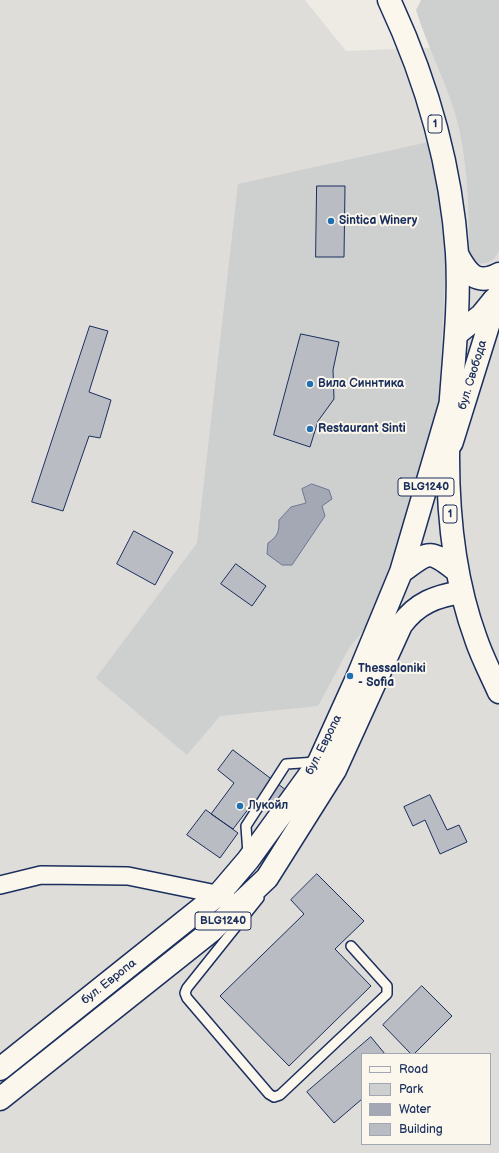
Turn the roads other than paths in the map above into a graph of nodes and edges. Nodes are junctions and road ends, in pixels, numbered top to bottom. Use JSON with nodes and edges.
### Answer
{"nodes":[{"id":1,"x":389,"y":0,"type":"edge"},
{"id":2,"x":457,"y":254,"type":"junction"},
{"id":3,"x":499,"y":287,"type":"edge"},
{"id":4,"x":456,"y":335,"type":"junction"},
{"id":5,"x":451,"y":402,"type":"junction"},
{"id":6,"x":448,"y":457,"type":"junction"},
{"id":7,"x":458,"y":570,"type":"junction"},
{"id":8,"x":401,"y":572,"type":"junction"},
{"id":9,"x":462,"y":592,"type":"junction"},
{"id":10,"x":499,"y":692,"type":"edge"},
{"id":11,"x":318,"y":762,"type":"junction"},
{"id":12,"x":273,"y":845,"type":"junction"},
{"id":13,"x":248,"y":860,"type":"junction"},
{"id":14,"x":0,"y":885,"type":"edge"},
{"id":15,"x":219,"y":894,"type":"junction"},
{"id":16,"x":244,"y":901,"type":"junction"},
{"id":17,"x":351,"y":946,"type":"dead end"},
{"id":18,"x":0,"y":1069,"type":"edge"},
{"id":19,"x":0,"y":1099,"type":"edge"}],
"edges":[{"from":1,"to":2,"type":"main road","number":"1"},
{"from":2,"to":3,"type":"main road"},
{"from":2,"to":4,"type":"main road","number":"1"},
{"from":3,"to":4,"type":"street","name":"бул. Свобода"},
{"from":3,"to":6,"type":"street","name":"бул. Свобода"},
{"from":4,"to":5,"type":"main road","number":"1"},
{"from":5,"to":6,"type":"main road","number":"1"},
{"from":5,"to":8,"type":"main road","name":"бул. Европа","number":"BLG1240"},
{"from":6,"to":7,"type":"main road","number":"1"},
{"from":7,"to":8,"type":"main road"},
{"from":7,"to":9,"type":"main road","number":"1"},
{"from":8,"to":11,"type":"main road","name":"бул. Европа","number":"BLG1240"},
{"from":9,"to":10,"type":"main road","number":"1"},
{"from":9,"to":12,"type":"main road","name":"бул. Европа","number":"BLG1240"},
{"from":11,"to":12,"type":"main road","name":"бул. Европа","number":"BLG1240"},
{"from":11,"to":13,"type":"lane"},
{"from":12,"to":13,"type":"main road","name":"бул. Европа","number":"BLG1240"},
{"from":12,"to":16,"type":"main road","name":"бул. Европа","number":"BLG1240"},
{"from":12,"to":17,"type":"lane"},
{"from":13,"to":15,"type":"main road","name":"бул. Европа","number":"BLG1240"},
{"from":14,"to":15,"type":"street"},
{"from":15,"to":16,"type":"street"},
{"from":15,"to":18,"type":"main road","name":"бул. Европа","number":"BLG1240"},
{"from":16,"to":19,"type":"main road","name":"бул. Европа","number":"BLG1240"}]}
